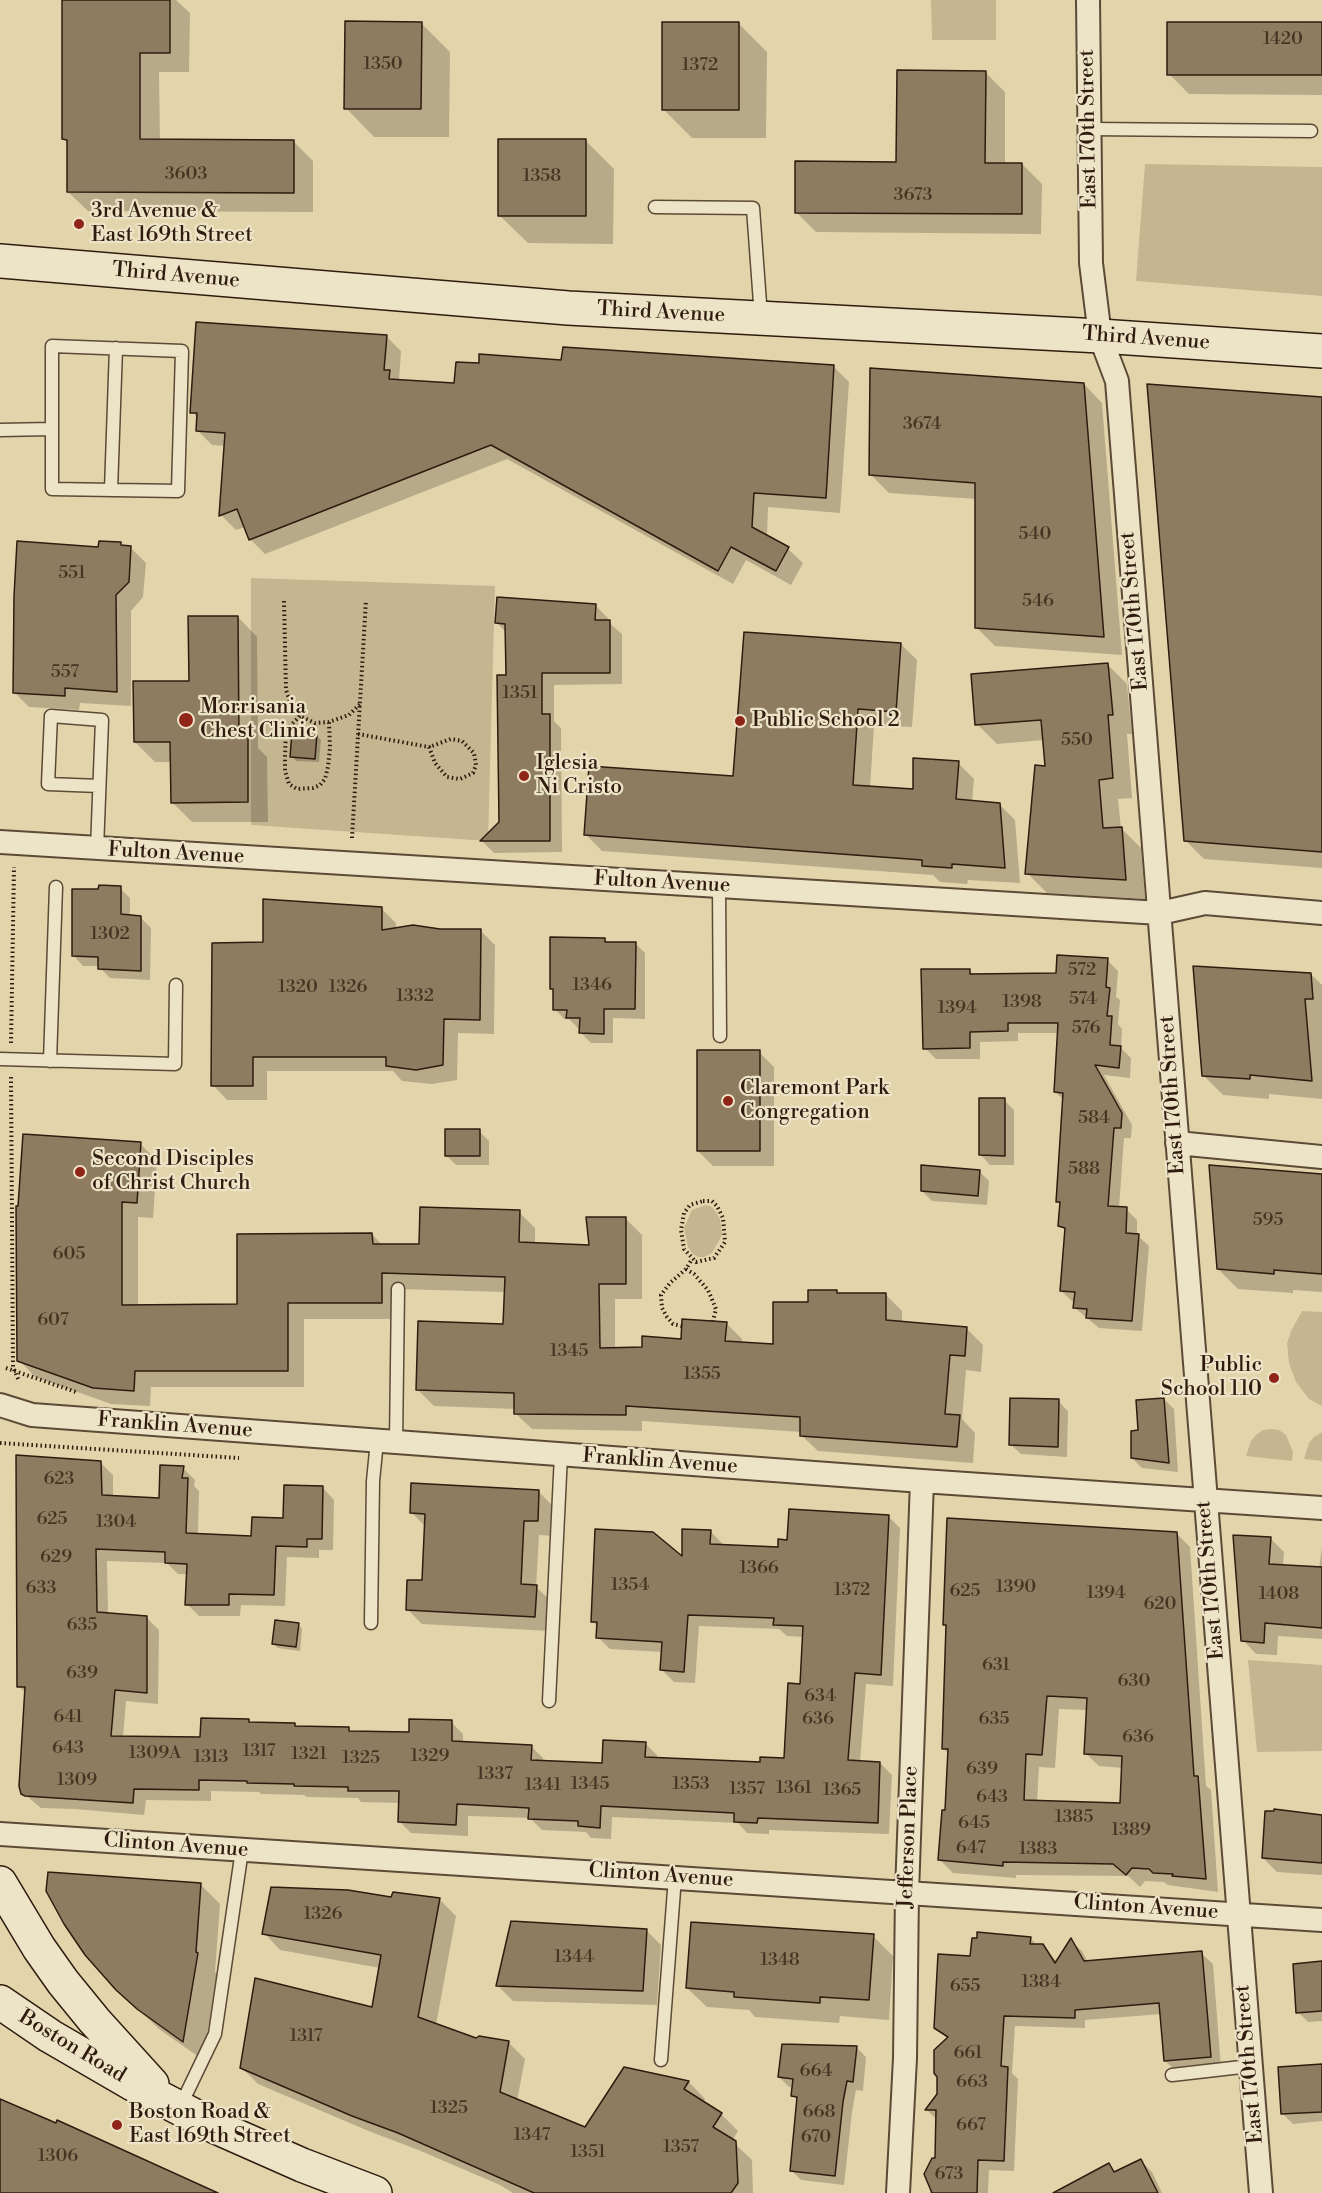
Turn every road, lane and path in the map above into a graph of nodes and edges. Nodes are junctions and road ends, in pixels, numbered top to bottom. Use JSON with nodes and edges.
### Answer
{"nodes":[{"id":1,"x":1088,"y":0,"type":"edge"},
{"id":2,"x":1089,"y":129,"type":"junction"},
{"id":3,"x":1311,"y":131,"type":"dead end"},
{"id":4,"x":655,"y":207,"type":"dead end"},
{"id":5,"x":0,"y":261,"type":"edge"},
{"id":6,"x":761,"y":318,"type":"junction"},
{"id":7,"x":1100,"y":336,"type":"junction"},
{"id":8,"x":116,"y":348,"type":"junction"},
{"id":9,"x":1322,"y":351,"type":"edge"},
{"id":10,"x":51,"y":429,"type":"junction"},
{"id":11,"x":0,"y":430,"type":"edge"},
{"id":12,"x":111,"y":490,"type":"junction"},
{"id":13,"x":366,"y":600,"type":"dead end"},
{"id":14,"x":284,"y":601,"type":"dead end"},
{"id":15,"x":360,"y":704,"type":"junction"},
{"id":16,"x":300,"y":716,"type":"junction"},
{"id":17,"x":329,"y":722,"type":"junction"},
{"id":18,"x":358,"y":734,"type":"junction"},
{"id":19,"x":429,"y":747,"type":"junction"},
{"id":20,"x":99,"y":786,"type":"junction"},
{"id":21,"x":352,"y":838,"type":"dead end"},
{"id":22,"x":97,"y":849,"type":"junction"},
{"id":23,"x":7,"y":851,"type":"edge"},
{"id":24,"x":719,"y":886,"type":"junction"},
{"id":25,"x":56,"y":887,"type":"dead end"},
{"id":26,"x":1160,"y":913,"type":"junction"},
{"id":27,"x":1322,"y":913,"type":"edge"},
{"id":28,"x":176,"y":985,"type":"dead end"},
{"id":29,"x":720,"y":1036,"type":"dead end"},
{"id":30,"x":5,"y":1059,"type":"edge"},
{"id":31,"x":50,"y":1061,"type":"junction"},
{"id":32,"x":1177,"y":1143,"type":"junction"},
{"id":33,"x":1322,"y":1156,"type":"edge"},
{"id":34,"x":692,"y":1259,"type":"junction"},
{"id":35,"x":686,"y":1269,"type":"junction"},
{"id":36,"x":398,"y":1290,"type":"dead end"},
{"id":37,"x":713,"y":1321,"type":"dead end"},
{"id":38,"x":682,"y":1326,"type":"dead end"},
{"id":39,"x":6,"y":1368,"type":"dead end"},
{"id":40,"x":15,"y":1372,"type":"junction"},
{"id":41,"x":19,"y":1381,"type":"dead end"},
{"id":42,"x":81,"y":1394,"type":"dead end"},
{"id":43,"x":0,"y":1405,"type":"edge"},
{"id":44,"x":387,"y":1441,"type":"junction"},
{"id":45,"x":0,"y":1443,"type":"edge"},
{"id":46,"x":561,"y":1455,"type":"junction"},
{"id":47,"x":239,"y":1458,"type":"dead end"},
{"id":48,"x":922,"y":1481,"type":"junction"},
{"id":49,"x":1204,"y":1500,"type":"junction"},
{"id":50,"x":1322,"y":1508,"type":"edge"},
{"id":51,"x":371,"y":1623,"type":"dead end"},
{"id":52,"x":549,"y":1701,"type":"dead end"},
{"id":53,"x":0,"y":1834,"type":"edge"},
{"id":54,"x":242,"y":1850,"type":"junction"},
{"id":55,"x":675,"y":1877,"type":"junction"},
{"id":56,"x":0,"y":1884,"type":"edge"},
{"id":57,"x":907,"y":1892,"type":"junction"},
{"id":58,"x":1237,"y":1914,"type":"junction"},
{"id":59,"x":1322,"y":1920,"type":"edge"},
{"id":60,"x":0,"y":2002,"type":"edge"},
{"id":61,"x":662,"y":2060,"type":"dead end"},
{"id":62,"x":1250,"y":2066,"type":"junction"},
{"id":63,"x":1172,"y":2075,"type":"dead end"},
{"id":64,"x":175,"y":2106,"type":"junction"},
{"id":65,"x":375,"y":2193,"type":"edge"},
{"id":66,"x":898,"y":2193,"type":"edge"},
{"id":67,"x":1261,"y":2193,"type":"edge"}],
"edges":[{"from":1,"to":2,"type":"street","name":"East 170th Street"},
{"from":2,"to":3,"type":"lane"},
{"from":2,"to":7,"type":"street","name":"East 170th Street"},
{"from":4,"to":6,"type":"lane"},
{"from":5,"to":6,"type":"main road","name":"Third Avenue"},
{"from":6,"to":7,"type":"main road","name":"Third Avenue"},
{"from":7,"to":9,"type":"main road","name":"Third Avenue"},
{"from":7,"to":26,"type":"street","name":"East 170th Street"},
{"from":8,"to":10,"type":"lane"},
{"from":8,"to":12,"type":"lane"},
{"from":8,"to":12,"type":"lane"},
{"from":10,"to":11,"type":"lane"},
{"from":10,"to":12,"type":"lane"},
{"from":13,"to":15,"type":"path"},
{"from":14,"to":16,"type":"path"},
{"from":15,"to":17,"type":"path"},
{"from":15,"to":18,"type":"path"},
{"from":16,"to":17,"type":"path"},
{"from":16,"to":17,"type":"path"},
{"from":18,"to":19,"type":"path"},
{"from":18,"to":21,"type":"path"},
{"from":19,"to":19,"type":"path"},
{"from":20,"to":20,"type":"lane"},
{"from":20,"to":22,"type":"lane"},
{"from":22,"to":23,"type":"street","name":"Fulton Avenue"},
{"from":22,"to":24,"type":"street","name":"Fulton Avenue"},
{"from":23,"to":30,"type":"path"},
{"from":24,"to":26,"type":"street","name":"Fulton Avenue"},
{"from":24,"to":29,"type":"lane"},
{"from":25,"to":31,"type":"lane"},
{"from":26,"to":27,"type":"street","name":"Fulton Avenue"},
{"from":26,"to":32,"type":"street","name":"East 170th Street"},
{"from":28,"to":31,"type":"lane"},
{"from":30,"to":31,"type":"lane"},
{"from":30,"to":40,"type":"path"},
{"from":32,"to":33,"type":"street"},
{"from":32,"to":49,"type":"street","name":"East 170th Street"},
{"from":34,"to":34,"type":"path"},
{"from":34,"to":35,"type":"path"},
{"from":35,"to":37,"type":"path"},
{"from":35,"to":38,"type":"path"},
{"from":36,"to":44,"type":"lane"},
{"from":39,"to":40,"type":"path"},
{"from":40,"to":41,"type":"path"},
{"from":40,"to":42,"type":"path"},
{"from":43,"to":44,"type":"street","name":"Franklin Avenue"},
{"from":44,"to":46,"type":"street","name":"Franklin Avenue"},
{"from":44,"to":51,"type":"lane"},
{"from":45,"to":47,"type":"path"},
{"from":46,"to":48,"type":"street","name":"Franklin Avenue"},
{"from":46,"to":52,"type":"lane"},
{"from":48,"to":49,"type":"street","name":"Franklin Avenue"},
{"from":48,"to":57,"type":"street","name":"Jefferson Place"},
{"from":49,"to":50,"type":"street","name":"Franklin Avenue"},
{"from":49,"to":58,"type":"street","name":"East 170th Street"},
{"from":53,"to":54,"type":"street","name":"Clinton Avenue"},
{"from":54,"to":55,"type":"street","name":"Clinton Avenue"},
{"from":54,"to":64,"type":"lane"},
{"from":55,"to":57,"type":"street","name":"Clinton Avenue"},
{"from":55,"to":61,"type":"lane"},
{"from":56,"to":64,"type":"main road"},
{"from":57,"to":58,"type":"street","name":"Clinton Avenue"},
{"from":57,"to":66,"type":"street","name":"Jefferson Place"},
{"from":58,"to":59,"type":"street","name":"Clinton Avenue"},
{"from":58,"to":62,"type":"street","name":"East 170th Street"},
{"from":60,"to":64,"type":"main road","name":"Boston Road"},
{"from":62,"to":63,"type":"lane"},
{"from":62,"to":67,"type":"street","name":"East 170th Street"},
{"from":64,"to":65,"type":"main road","name":"Boston Road"}]}
